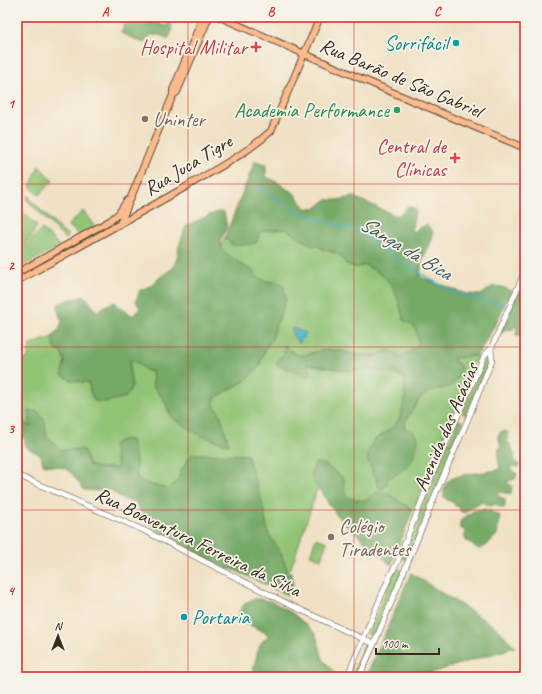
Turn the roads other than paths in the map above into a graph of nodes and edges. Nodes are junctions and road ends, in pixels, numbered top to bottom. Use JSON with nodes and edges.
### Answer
{"nodes":[{"id":1,"x":203,"y":17,"type":"edge"},
{"id":2,"x":209,"y":17,"type":"edge"},
{"id":3,"x":220,"y":17,"type":"edge"},
{"id":4,"x":320,"y":17,"type":"edge"},
{"id":5,"x":304,"y":54,"type":"junction"},
{"id":6,"x":173,"y":95,"type":"junction"},
{"id":7,"x":525,"y":148,"type":"edge"},
{"id":8,"x":133,"y":191,"type":"junction"},
{"id":9,"x":120,"y":224,"type":"junction"},
{"id":10,"x":525,"y":271,"type":"edge"},
{"id":11,"x":17,"y":273,"type":"edge"},
{"id":12,"x":17,"y":281,"type":"edge"},
{"id":13,"x":491,"y":349,"type":"junction"},
{"id":14,"x":17,"y":475,"type":"edge"},
{"id":15,"x":364,"y":638,"type":"junction"},
{"id":16,"x":372,"y":643,"type":"junction"},
{"id":17,"x":347,"y":677,"type":"edge"},
{"id":18,"x":359,"y":677,"type":"edge"}],
"edges":[{"from":1,"to":6,"type":"main road"},
{"from":2,"to":6,"type":"main road"},
{"from":3,"to":5,"type":"main road","name":"Rua Barão de São Gabriel"},
{"from":4,"to":5,"type":"main road"},
{"from":5,"to":7,"type":"main road","name":"Rua Barão de São Gabriel"},
{"from":5,"to":9,"type":"main road","name":"Rua Juca Tigre"},
{"from":6,"to":8,"type":"main road"},
{"from":8,"to":9,"type":"main road"},
{"from":8,"to":11,"type":"main road"},
{"from":9,"to":12,"type":"main road","name":"Rua Juca Tigre"},
{"from":10,"to":13,"type":"street"},
{"from":13,"to":15,"type":"street","name":"Avenida das Acácias"},
{"from":13,"to":16,"type":"street","name":"Avenida das Acácias"},
{"from":14,"to":15,"type":"street","name":"Rua Boaventura Ferreira da Silva"},
{"from":15,"to":16,"type":"street"},
{"from":15,"to":17,"type":"street","name":"Avenida das Acácias"},
{"from":16,"to":18,"type":"street","name":"Avenida das Acácias"}]}
